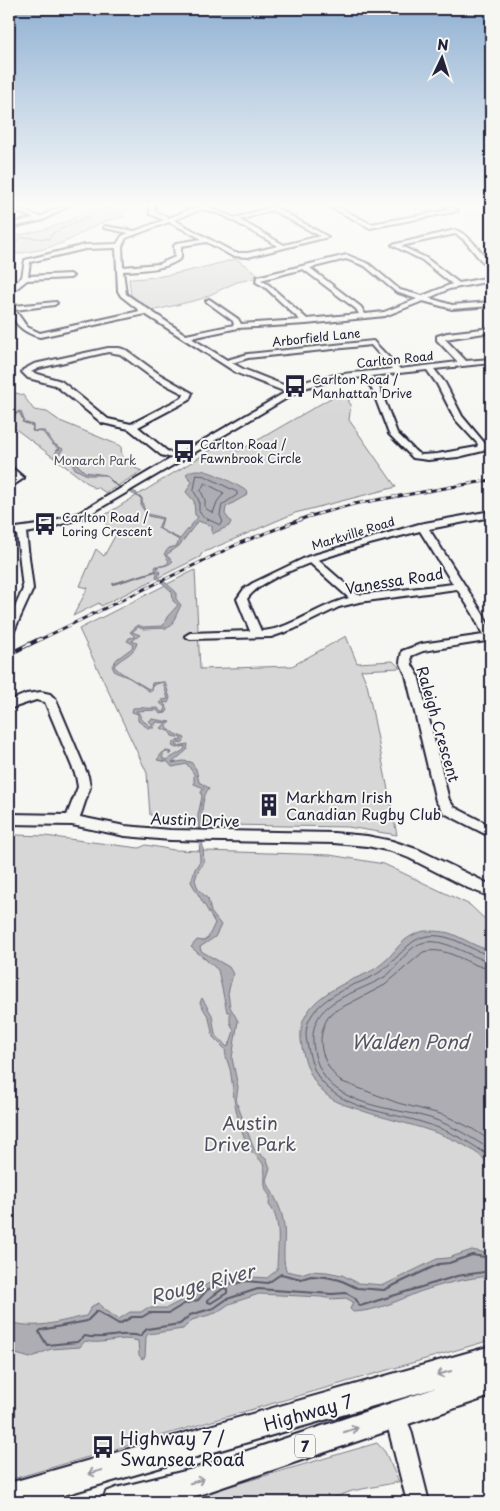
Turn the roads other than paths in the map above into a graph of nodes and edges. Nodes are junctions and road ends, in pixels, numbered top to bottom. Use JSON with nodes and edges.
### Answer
{"nodes":[{"id":1,"x":70,"y":276,"type":"dead end"},
{"id":2,"x":121,"y":276,"type":"edge"},
{"id":3,"x":275,"y":276,"type":"edge"},
{"id":4,"x":317,"y":276,"type":"edge"},
{"id":5,"x":380,"y":276,"type":"edge"},
{"id":6,"x":445,"y":276,"type":"edge"},
{"id":7,"x":25,"y":278,"type":"joint"},
{"id":8,"x":491,"y":279,"type":"edge"},
{"id":9,"x":456,"y":284,"type":"junction"},
{"id":10,"x":9,"y":292,"type":"edge"},
{"id":11,"x":423,"y":299,"type":"junction"},
{"id":12,"x":209,"y":301,"type":"dead end"},
{"id":13,"x":54,"y":303,"type":"dead end"},
{"id":14,"x":491,"y":304,"type":"edge"},
{"id":15,"x":10,"y":307,"type":"edge"},
{"id":16,"x":145,"y":312,"type":"junction"},
{"id":17,"x":363,"y":316,"type":"junction"},
{"id":18,"x":306,"y":322,"type":"junction"},
{"id":19,"x":238,"y":326,"type":"junction"},
{"id":20,"x":491,"y":330,"type":"edge"},
{"id":21,"x":185,"y":337,"type":"junction"},
{"id":22,"x":491,"y":361,"type":"edge"},
{"id":23,"x":226,"y":362,"type":"junction"},
{"id":24,"x":464,"y":364,"type":"junction"},
{"id":25,"x":429,"y":368,"type":"junction"},
{"id":26,"x":398,"y":371,"type":"junction"},
{"id":27,"x":366,"y":375,"type":"junction"},
{"id":28,"x":291,"y":391,"type":"junction"},
{"id":29,"x":132,"y":427,"type":"junction"},
{"id":30,"x":180,"y":458,"type":"junction"},
{"id":31,"x":9,"y":468,"type":"edge"},
{"id":32,"x":9,"y":485,"type":"edge"},
{"id":33,"x":491,"y":514,"type":"edge"},
{"id":34,"x":422,"y":526,"type":"junction"},
{"id":35,"x":21,"y":531,"type":"junction"},
{"id":36,"x":9,"y":532,"type":"edge"},
{"id":37,"x":311,"y":559,"type":"junction"},
{"id":38,"x":459,"y":586,"type":"junction"},
{"id":39,"x":356,"y":599,"type":"junction"},
{"id":40,"x":9,"y":631,"type":"edge"},
{"id":41,"x":257,"y":635,"type":"junction"},
{"id":42,"x":190,"y":636,"type":"dead end"},
{"id":43,"x":490,"y":640,"type":"edge"},
{"id":44,"x":9,"y":705,"type":"edge"},
{"id":45,"x":9,"y":819,"type":"edge"},
{"id":46,"x":72,"y":820,"type":"junction"},
{"id":47,"x":491,"y":832,"type":"edge"},
{"id":48,"x":491,"y":891,"type":"edge"},
{"id":49,"x":491,"y":1359,"type":"edge"},
{"id":50,"x":491,"y":1383,"type":"edge"},
{"id":51,"x":395,"y":1416,"type":"junction"},
{"id":52,"x":53,"y":1493,"type":"edge"},
{"id":53,"x":9,"y":1497,"type":"edge"},
{"id":54,"x":116,"y":1502,"type":"edge"},
{"id":55,"x":418,"y":1502,"type":"edge"}],
"edges":[{"from":1,"to":7,"type":"street"},
{"from":2,"to":16,"type":"street"},
{"from":3,"to":18,"type":"street"},
{"from":4,"to":17,"type":"street"},
{"from":5,"to":11,"type":"street"},
{"from":6,"to":9,"type":"street"},
{"from":7,"to":10,"type":"street"},
{"from":8,"to":9,"type":"street"},
{"from":9,"to":11,"type":"street"},
{"from":11,"to":14,"type":"street"},
{"from":11,"to":17,"type":"street"},
{"from":12,"to":19,"type":"street"},
{"from":13,"to":15,"type":"street"},
{"from":15,"to":16,"type":"street"},
{"from":16,"to":21,"type":"street"},
{"from":17,"to":18,"type":"street"},
{"from":18,"to":19,"type":"street"},
{"from":19,"to":21,"type":"street"},
{"from":20,"to":24,"type":"street"},
{"from":21,"to":23,"type":"street"},
{"from":22,"to":24,"type":"street","name":"Carlton Road"},
{"from":23,"to":26,"type":"street","name":"Arborfield Lane"},
{"from":23,"to":28,"type":"street"},
{"from":24,"to":25,"type":"street","name":"Carlton Road"},
{"from":25,"to":26,"type":"street","name":"Carlton Road"},
{"from":25,"to":27,"type":"street"},
{"from":26,"to":27,"type":"street","name":"Carlton Road"},
{"from":27,"to":28,"type":"street","name":"Carlton Road"},
{"from":28,"to":30,"type":"street","name":"Carlton Road"},
{"from":29,"to":29,"type":"street"},
{"from":29,"to":30,"type":"street"},
{"from":30,"to":35,"type":"street","name":"Carlton Road"},
{"from":31,"to":32,"type":"street"},
{"from":33,"to":34,"type":"street","name":"Markville Road"},
{"from":34,"to":37,"type":"street","name":"Markville Road"},
{"from":34,"to":38,"type":"street"},
{"from":35,"to":36,"type":"street","name":"Carlton Road"},
{"from":35,"to":40,"type":"street"},
{"from":37,"to":39,"type":"street"},
{"from":37,"to":41,"type":"street","name":"Markville Road"},
{"from":38,"to":39,"type":"street","name":"Vanessa Road"},
{"from":38,"to":43,"type":"street"},
{"from":39,"to":41,"type":"street","name":"Vanessa Road"},
{"from":41,"to":42,"type":"street","name":"Vanessa Road"},
{"from":43,"to":47,"type":"street","name":"Raleigh Crescent"},
{"from":44,"to":46,"type":"street"},
{"from":45,"to":46,"type":"street","name":"Austin Drive"},
{"from":46,"to":48,"type":"street","name":"Austin Drive"},
{"from":49,"to":52,"type":"main road","name":"Highway 7","number":"7","one_way":true},
{"from":50,"to":51,"type":"main road","name":"Highway 7","number":"7"},
{"from":54,"to":51,"type":"main road","name":"Highway 7","number":"7","one_way":true},
{"from":51,"to":55,"type":"street"},
{"from":52,"to":53,"type":"main road","name":"Highway 7","number":"7"}]}
